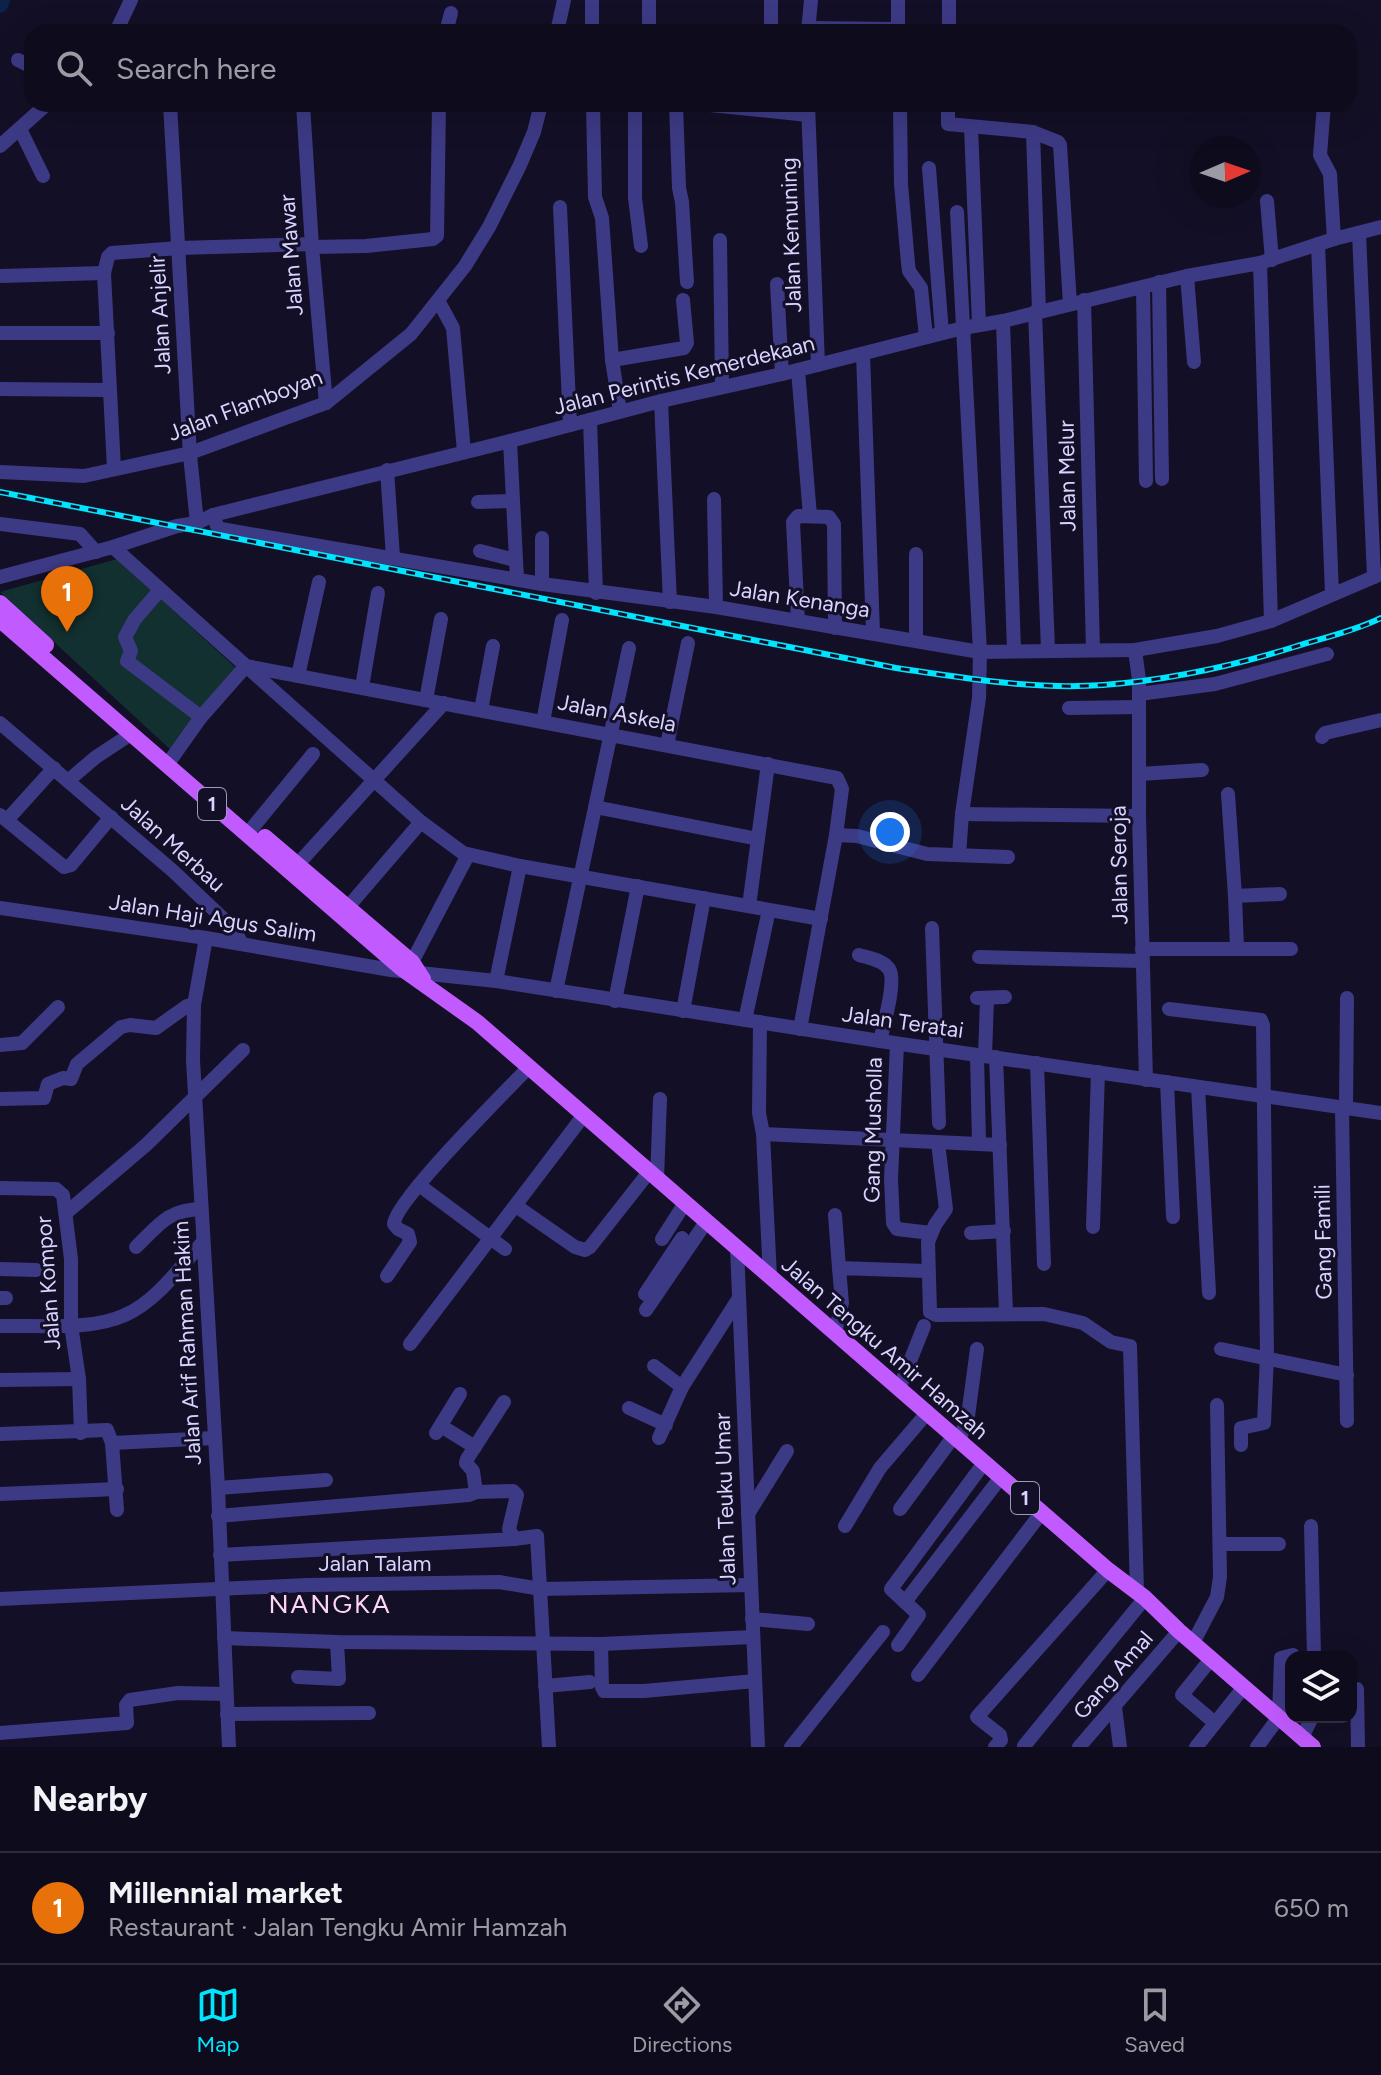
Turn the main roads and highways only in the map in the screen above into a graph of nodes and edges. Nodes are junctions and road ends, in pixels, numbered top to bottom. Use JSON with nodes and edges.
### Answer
{"nodes":[{"id":1,"x":0,"y":603,"type":"edge"},
{"id":2,"x":0,"y":620,"type":"edge"},
{"id":3,"x":169,"y":761,"type":"junction"},
{"id":4,"x":416,"y":973,"type":"junction"},
{"id":5,"x":1308,"y":1742,"type":"edge"}],
"edges":[{"from":1,"to":3,"type":"main road","name":"Jalan Tengku Amir Hamzah","number":"1"},
{"from":2,"to":3,"type":"main road","name":"Jalan Tengku Amir Hamzah","number":"1"},
{"from":3,"to":4,"type":"main road","name":"Jalan Tengku Amir Hamzah","number":"1"},
{"from":3,"to":4,"type":"main road","name":"Jalan Tengku Amir Hamzah","number":"1"},
{"from":4,"to":5,"type":"main road","name":"Jalan Tengku Amir Hamzah","number":"1"}]}
